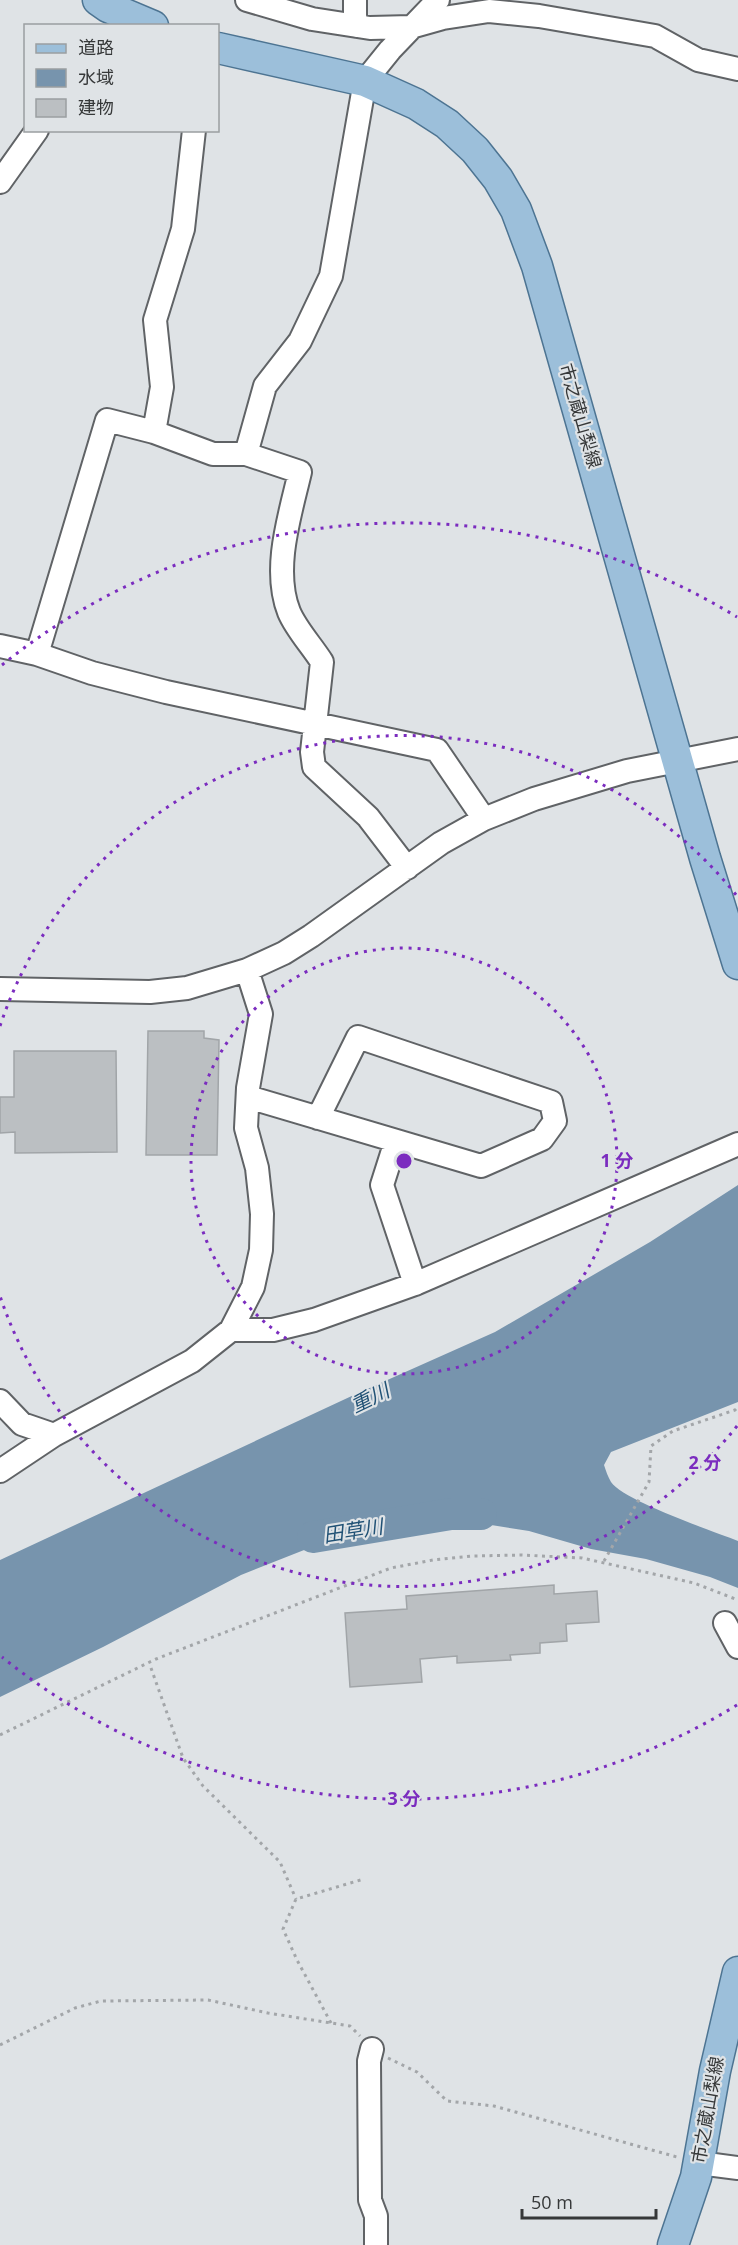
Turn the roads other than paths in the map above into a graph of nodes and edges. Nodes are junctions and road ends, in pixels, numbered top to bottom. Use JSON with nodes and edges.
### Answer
{"nodes":[{"id":1,"x":247,"y":0,"type":"edge"},
{"id":2,"x":355,"y":0,"type":"edge"},
{"id":3,"x":438,"y":0,"type":"edge"},
{"id":4,"x":103,"y":8,"type":"edge"},
{"id":5,"x":147,"y":24,"type":"edge"},
{"id":6,"x":357,"y":26,"type":"junction"},
{"id":7,"x":411,"y":27,"type":"junction"},
{"id":8,"x":219,"y":48,"type":"edge"},
{"id":9,"x":738,"y":69,"type":"edge"},
{"id":10,"x":365,"y":81,"type":"junction"},
{"id":11,"x":36,"y":132,"type":"edge"},
{"id":12,"x":194,"y":132,"type":"edge"},
{"id":13,"x":0,"y":182,"type":"edge"},
{"id":14,"x":154,"y":432,"type":"junction"},
{"id":15,"x":246,"y":454,"type":"junction"},
{"id":16,"x":0,"y":646,"type":"edge"},
{"id":17,"x":37,"y":654,"type":"junction"},
{"id":18,"x":316,"y":724,"type":"junction"},
{"id":19,"x":738,"y":748,"type":"edge"},
{"id":20,"x":678,"y":760,"type":"junction"},
{"id":21,"x":484,"y":819,"type":"junction"},
{"id":22,"x":407,"y":868,"type":"junction"},
{"id":23,"x":738,"y":964,"type":"edge"},
{"id":24,"x":247,"y":970,"type":"junction"},
{"id":25,"x":0,"y":989,"type":"edge"},
{"id":26,"x":248,"y":1097,"type":"junction"},
{"id":27,"x":318,"y":1118,"type":"junction"},
{"id":28,"x":396,"y":1141,"type":"junction"},
{"id":29,"x":738,"y":1144,"type":"edge"},
{"id":30,"x":415,"y":1284,"type":"junction"},
{"id":31,"x":231,"y":1330,"type":"junction"},
{"id":32,"x":0,"y":1401,"type":"edge"},
{"id":33,"x":54,"y":1435,"type":"junction"},
{"id":34,"x":0,"y":1471,"type":"edge"},
{"id":35,"x":725,"y":1623,"type":"dead end"},
{"id":36,"x":738,"y":1647,"type":"edge"},
{"id":37,"x":738,"y":1972,"type":"edge"},
{"id":38,"x":372,"y":2049,"type":"dead end"},
{"id":39,"x":699,"y":2163,"type":"junction"},
{"id":40,"x":738,"y":2168,"type":"edge"},
{"id":41,"x":376,"y":2245,"type":"edge"},
{"id":42,"x":673,"y":2245,"type":"edge"}],
"edges":[{"from":1,"to":6,"type":"street"},
{"from":2,"to":6,"type":"street"},
{"from":3,"to":7,"type":"street"},
{"from":4,"to":5,"type":"main road"},
{"from":6,"to":7,"type":"street"},
{"from":7,"to":9,"type":"street"},
{"from":7,"to":10,"type":"street"},
{"from":8,"to":10,"type":"main road","name":"市之蔵山梨線"},
{"from":10,"to":15,"type":"street"},
{"from":10,"to":20,"type":"main road","name":"市之蔵山梨線"},
{"from":11,"to":13,"type":"street"},
{"from":12,"to":14,"type":"street"},
{"from":14,"to":15,"type":"street"},
{"from":14,"to":17,"type":"street"},
{"from":15,"to":18,"type":"street"},
{"from":16,"to":17,"type":"street"},
{"from":17,"to":18,"type":"street"},
{"from":18,"to":21,"type":"street"},
{"from":18,"to":22,"type":"street"},
{"from":19,"to":20,"type":"street"},
{"from":20,"to":21,"type":"street"},
{"from":20,"to":23,"type":"main road","name":"市之蔵山梨線"},
{"from":21,"to":22,"type":"street"},
{"from":22,"to":24,"type":"street"},
{"from":24,"to":25,"type":"street"},
{"from":24,"to":26,"type":"street"},
{"from":26,"to":27,"type":"street"},
{"from":26,"to":31,"type":"street"},
{"from":27,"to":28,"type":"street"},
{"from":27,"to":28,"type":"street"},
{"from":28,"to":30,"type":"street"},
{"from":29,"to":30,"type":"street"},
{"from":30,"to":31,"type":"street"},
{"from":31,"to":33,"type":"street"},
{"from":32,"to":33,"type":"street"},
{"from":33,"to":34,"type":"street"},
{"from":35,"to":36,"type":"street"},
{"from":37,"to":39,"type":"main road","name":"市之蔵山梨線"},
{"from":38,"to":41,"type":"street"},
{"from":39,"to":40,"type":"street"},
{"from":39,"to":42,"type":"main road","name":"市之蔵山梨線"}]}
